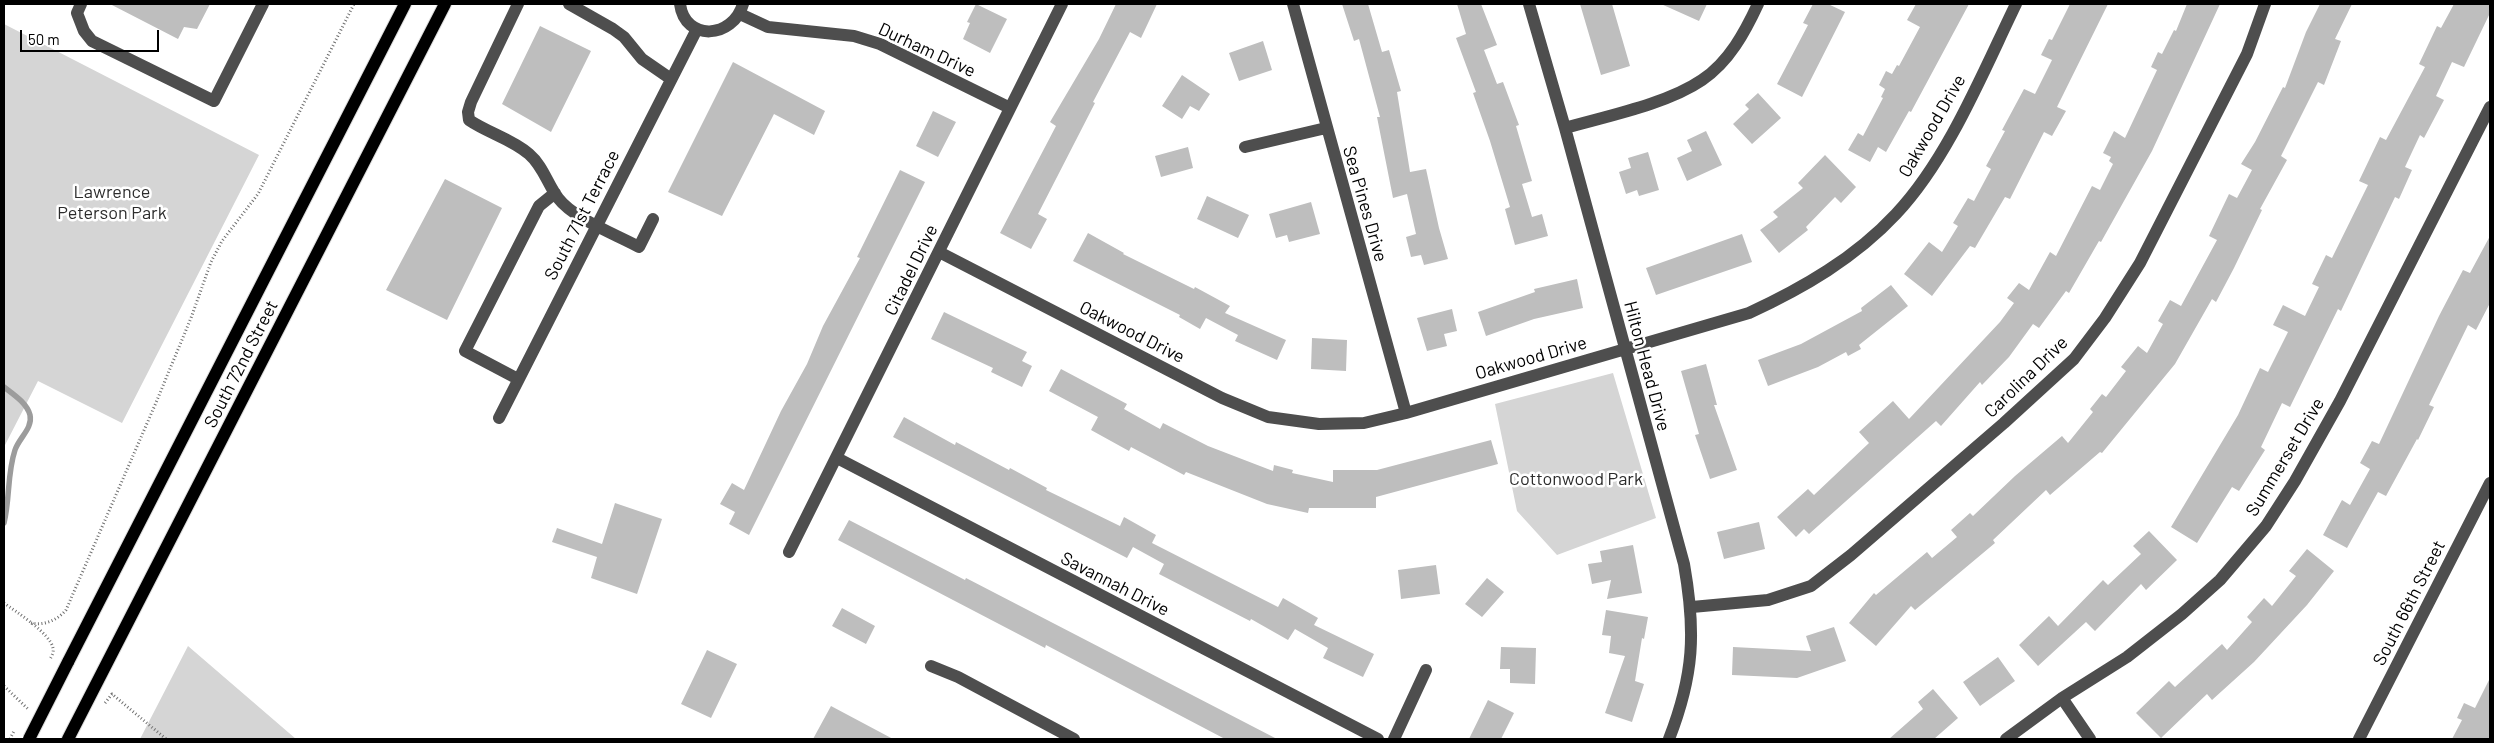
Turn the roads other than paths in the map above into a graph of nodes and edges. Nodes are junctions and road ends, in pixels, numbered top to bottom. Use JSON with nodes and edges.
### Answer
{"nodes":[{"id":1,"x":81,"y":4,"type":"edge"},
{"id":2,"x":264,"y":4,"type":"edge"},
{"id":3,"x":405,"y":4,"type":"edge"},
{"id":4,"x":445,"y":4,"type":"edge"},
{"id":5,"x":518,"y":4,"type":"edge"},
{"id":6,"x":569,"y":4,"type":"edge"},
{"id":7,"x":680,"y":4,"type":"edge"},
{"id":8,"x":1062,"y":4,"type":"edge"},
{"id":9,"x":1293,"y":4,"type":"edge"},
{"id":10,"x":1529,"y":4,"type":"edge"},
{"id":11,"x":1758,"y":4,"type":"edge"},
{"id":12,"x":2016,"y":4,"type":"edge"},
{"id":13,"x":2265,"y":4,"type":"edge"},
{"id":14,"x":741,"y":9,"type":"edge"},
{"id":15,"x":697,"y":28,"type":"junction"},
{"id":16,"x":671,"y":79,"type":"junction"},
{"id":17,"x":2490,"y":106,"type":"edge"},
{"id":18,"x":1010,"y":108,"type":"junction"},
{"id":19,"x":1326,"y":128,"type":"junction"},
{"id":20,"x":1565,"y":128,"type":"junction"},
{"id":21,"x":1245,"y":147,"type":"dead end"},
{"id":22,"x":555,"y":193,"type":"junction"},
{"id":23,"x":653,"y":219,"type":"dead end"},
{"id":24,"x":596,"y":225,"type":"junction"},
{"id":25,"x":940,"y":252,"type":"junction"},
{"id":26,"x":1624,"y":349,"type":"junction"},
{"id":27,"x":518,"y":379,"type":"junction"},
{"id":28,"x":1406,"y":413,"type":"junction"},
{"id":29,"x":499,"y":418,"type":"dead end"},
{"id":30,"x":837,"y":458,"type":"junction"},
{"id":31,"x":2490,"y":483,"type":"edge"},
{"id":32,"x":789,"y":552,"type":"dead end"},
{"id":33,"x":1692,"y":607,"type":"junction"},
{"id":34,"x":930,"y":666,"type":"dead end"},
{"id":35,"x":1426,"y":670,"type":"dead end"},
{"id":36,"x":2062,"y":698,"type":"junction"},
{"id":37,"x":29,"y":739,"type":"edge"},
{"id":38,"x":68,"y":739,"type":"edge"},
{"id":39,"x":1074,"y":739,"type":"edge"},
{"id":40,"x":1378,"y":739,"type":"edge"},
{"id":41,"x":1394,"y":739,"type":"edge"},
{"id":42,"x":1669,"y":739,"type":"edge"},
{"id":43,"x":2006,"y":739,"type":"edge"},
{"id":44,"x":2090,"y":739,"type":"edge"},
{"id":45,"x":2359,"y":739,"type":"edge"}],
"edges":[{"from":1,"to":2,"type":"street"},
{"from":3,"to":37,"type":"main road","name":"South 72nd Street","bridge":true},
{"from":4,"to":38,"type":"main road","name":"South 72nd Street"},
{"from":5,"to":22,"type":"street"},
{"from":6,"to":16,"type":"street"},
{"from":7,"to":15,"type":"street"},
{"from":8,"to":18,"type":"street","name":"Citadel Drive"},
{"from":9,"to":19,"type":"street","name":"Sea Pines Drive"},
{"from":10,"to":20,"type":"street","name":"Hilton Head Drive"},
{"from":11,"to":20,"type":"street"},
{"from":12,"to":26,"type":"street","name":"Oakwood Drive"},
{"from":13,"to":33,"type":"street","name":"Carolina Drive"},
{"from":14,"to":15,"type":"street"},
{"from":14,"to":18,"type":"street","name":"Durham Drive"},
{"from":15,"to":16,"type":"street","name":"South 71st Terrace"},
{"from":16,"to":24,"type":"street","name":"South 71st Terrace"},
{"from":17,"to":36,"type":"street","name":"Summerset Drive"},
{"from":18,"to":25,"type":"street","name":"Citadel Drive"},
{"from":19,"to":21,"type":"street"},
{"from":19,"to":28,"type":"street","name":"Sea Pines Drive"},
{"from":20,"to":26,"type":"street","name":"Hilton Head Drive"},
{"from":22,"to":24,"type":"street"},
{"from":22,"to":27,"type":"street"},
{"from":23,"to":24,"type":"street"},
{"from":24,"to":27,"type":"street","name":"South 71st Terrace"},
{"from":25,"to":28,"type":"street","name":"Oakwood Drive"},
{"from":25,"to":30,"type":"street","name":"Citadel Drive"},
{"from":26,"to":28,"type":"street","name":"Oakwood Drive"},
{"from":26,"to":33,"type":"street","name":"Hilton Head Drive"},
{"from":27,"to":29,"type":"street","name":"South 71st Terrace"},
{"from":30,"to":32,"type":"street","name":"Citadel Drive"},
{"from":30,"to":40,"type":"street","name":"Savannah Drive"},
{"from":31,"to":45,"type":"street","name":"South 66th Street"},
{"from":33,"to":42,"type":"street","name":"Hilton Head Drive"},
{"from":34,"to":39,"type":"street"},
{"from":35,"to":41,"type":"street"},
{"from":36,"to":43,"type":"street","name":"Summerset Drive"},
{"from":36,"to":44,"type":"street"}]}
